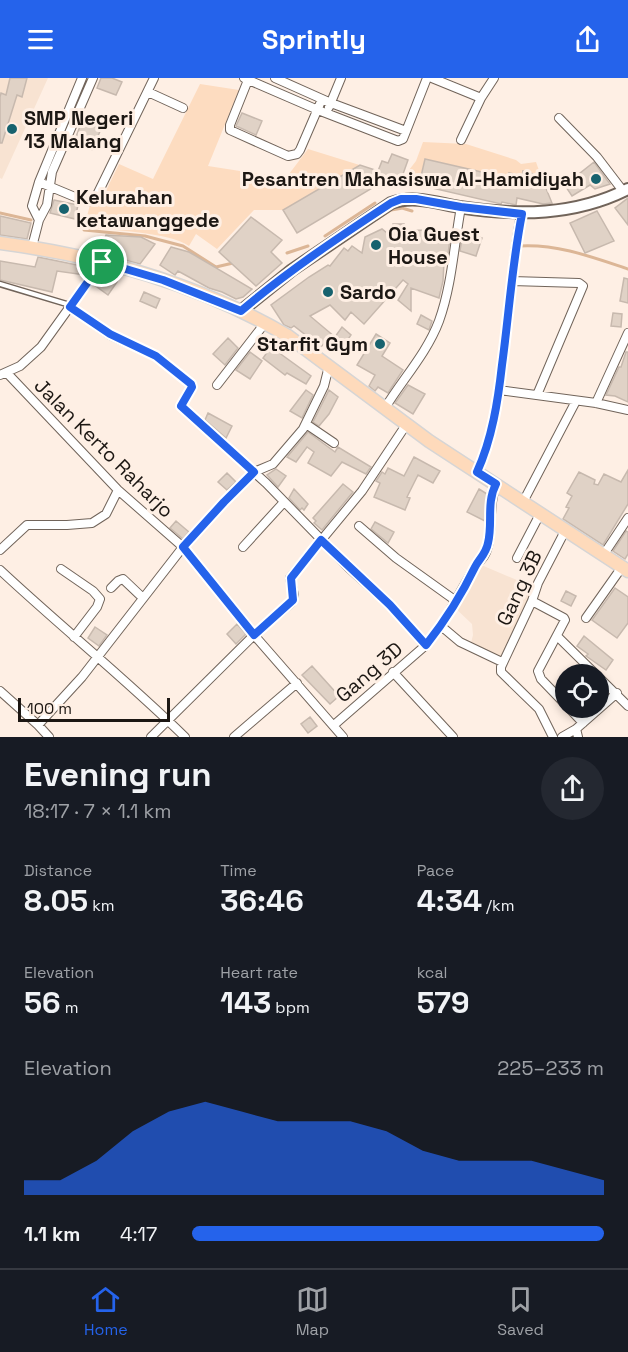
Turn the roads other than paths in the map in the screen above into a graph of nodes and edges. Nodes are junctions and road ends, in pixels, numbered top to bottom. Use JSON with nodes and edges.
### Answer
{"nodes":[{"id":1,"x":82,"y":78,"type":"edge"},
{"id":2,"x":93,"y":78,"type":"edge"},
{"id":3,"x":154,"y":78,"type":"edge"},
{"id":4,"x":275,"y":78,"type":"edge"},
{"id":5,"x":341,"y":78,"type":"edge"},
{"id":6,"x":427,"y":78,"type":"edge"},
{"id":7,"x":432,"y":78,"type":"edge"},
{"id":8,"x":494,"y":78,"type":"edge"},
{"id":9,"x":246,"y":79,"type":"edge"},
{"id":10,"x":262,"y":81,"type":"edge"},
{"id":11,"x":272,"y":89,"type":"junction"},
{"id":12,"x":148,"y":92,"type":"junction"},
{"id":13,"x":73,"y":97,"type":"junction"},
{"id":14,"x":481,"y":98,"type":"junction"},
{"id":15,"x":322,"y":99,"type":"junction"},
{"id":16,"x":82,"y":101,"type":"junction"},
{"id":17,"x":331,"y":103,"type":"junction"},
{"id":18,"x":183,"y":108,"type":"dead end"},
{"id":19,"x":318,"y":110,"type":"junction"},
{"id":20,"x":326,"y":113,"type":"junction"},
{"id":21,"x":559,"y":118,"type":"dead end"},
{"id":22,"x":405,"y":131,"type":"junction"},
{"id":23,"x":461,"y":140,"type":"dead end"},
{"id":24,"x":39,"y":182,"type":"junction"},
{"id":25,"x":50,"y":186,"type":"junction"},
{"id":26,"x":626,"y":190,"type":"edge"},
{"id":27,"x":461,"y":207,"type":"junction"},
{"id":28,"x":522,"y":214,"type":"junction"},
{"id":29,"x":39,"y":220,"type":"junction"},
{"id":30,"x":0,"y":243,"type":"edge"},
{"id":31,"x":32,"y":248,"type":"junction"},
{"id":32,"x":102,"y":262,"type":"junction"},
{"id":33,"x":512,"y":281,"type":"junction"},
{"id":34,"x":0,"y":284,"type":"edge"},
{"id":35,"x":70,"y":306,"type":"junction"},
{"id":36,"x":241,"y":311,"type":"junction"},
{"id":37,"x":266,"y":323,"type":"junction"},
{"id":38,"x":628,"y":333,"type":"edge"},
{"id":39,"x":329,"y":366,"type":"junction"},
{"id":40,"x":3,"y":374,"type":"edge"},
{"id":41,"x":217,"y":385,"type":"dead end"},
{"id":42,"x":499,"y":390,"type":"junction"},
{"id":43,"x":537,"y":395,"type":"junction"},
{"id":44,"x":576,"y":401,"type":"junction"},
{"id":45,"x":596,"y":403,"type":"junction"},
{"id":46,"x":385,"y":408,"type":"junction"},
{"id":47,"x":628,"y":410,"type":"edge"},
{"id":48,"x":306,"y":424,"type":"junction"},
{"id":49,"x":406,"y":425,"type":"junction"},
{"id":50,"x":334,"y":443,"type":"dead end"},
{"id":51,"x":254,"y":472,"type":"junction"},
{"id":52,"x":477,"y":472,"type":"junction"},
{"id":53,"x":496,"y":484,"type":"junction"},
{"id":54,"x":118,"y":490,"type":"junction"},
{"id":55,"x":284,"y":502,"type":"junction"},
{"id":56,"x":523,"y":502,"type":"junction"},
{"id":57,"x":540,"y":514,"type":"junction"},
{"id":58,"x":628,"y":518,"type":"edge"},
{"id":59,"x":359,"y":526,"type":"dead end"},
{"id":60,"x":566,"y":529,"type":"junction"},
{"id":61,"x":321,"y":540,"type":"junction"},
{"id":62,"x":183,"y":547,"type":"junction"},
{"id":63,"x":243,"y":547,"type":"dead end"},
{"id":64,"x":0,"y":550,"type":"edge"},
{"id":65,"x":603,"y":554,"type":"junction"},
{"id":66,"x":517,"y":558,"type":"dead end"},
{"id":67,"x":61,"y":569,"type":"dead end"},
{"id":68,"x":625,"y":569,"type":"edge"},
{"id":69,"x":0,"y":570,"type":"edge"},
{"id":70,"x":111,"y":588,"type":"dead end"},
{"id":71,"x":143,"y":598,"type":"junction"},
{"id":72,"x":456,"y":601,"type":"junction"},
{"id":73,"x":532,"y":601,"type":"junction"},
{"id":74,"x":586,"y":618,"type":"dead end"},
{"id":75,"x":441,"y":626,"type":"junction"},
{"id":76,"x":254,"y":635,"type":"junction"},
{"id":77,"x":74,"y":637,"type":"junction"},
{"id":78,"x":558,"y":637,"type":"junction"},
{"id":79,"x":426,"y":645,"type":"junction"},
{"id":80,"x":97,"y":655,"type":"junction"},
{"id":81,"x":502,"y":662,"type":"junction"},
{"id":82,"x":393,"y":672,"type":"junction"},
{"id":83,"x":297,"y":683,"type":"junction"},
{"id":84,"x":0,"y":691,"type":"edge"},
{"id":85,"x":617,"y":693,"type":"junction"},
{"id":86,"x":555,"y":694,"type":"edge"},
{"id":87,"x":628,"y":706,"type":"edge"},
{"id":88,"x":578,"y":718,"type":"edge"},
{"id":89,"x":168,"y":720,"type":"junction"},
{"id":90,"x":583,"y":723,"type":"junction"},
{"id":91,"x":38,"y":724,"type":"junction"},
{"id":92,"x":334,"y":725,"type":"junction"},
{"id":93,"x":577,"y":733,"type":"edge"},
{"id":94,"x":49,"y":737,"type":"edge"},
{"id":95,"x":150,"y":737,"type":"edge"},
{"id":96,"x":185,"y":737,"type":"edge"},
{"id":97,"x":234,"y":737,"type":"edge"},
{"id":98,"x":343,"y":737,"type":"edge"},
{"id":99,"x":453,"y":737,"type":"edge"},
{"id":100,"x":553,"y":737,"type":"edge"},
{"id":101,"x":562,"y":737,"type":"edge"}],
"edges":[{"from":1,"to":13,"type":"street"},
{"from":2,"to":16,"type":"street"},
{"from":3,"to":12,"type":"street"},
{"from":4,"to":11,"type":"street"},
{"from":4,"to":15,"type":"street"},
{"from":5,"to":17,"type":"street"},
{"from":6,"to":22,"type":"street"},
{"from":7,"to":14,"type":"street"},
{"from":8,"to":14,"type":"street"},
{"from":9,"to":10,"type":"street"},
{"from":9,"to":19,"type":"street"},
{"from":10,"to":11,"type":"street"},
{"from":11,"to":19,"type":"street"},
{"from":12,"to":18,"type":"street"},
{"from":12,"to":25,"type":"street"},
{"from":13,"to":16,"type":"street"},
{"from":13,"to":24,"type":"street"},
{"from":14,"to":23,"type":"street"},
{"from":15,"to":17,"type":"street"},
{"from":15,"to":19,"type":"street"},
{"from":16,"to":25,"type":"street"},
{"from":17,"to":20,"type":"street"},
{"from":17,"to":22,"type":"street"},
{"from":19,"to":20,"type":"street"},
{"from":20,"to":22,"type":"street"},
{"from":21,"to":26,"type":"street"},
{"from":24,"to":25,"type":"street"},
{"from":24,"to":29,"type":"street"},
{"from":25,"to":29,"type":"street"},
{"from":26,"to":28,"type":"main road"},
{"from":27,"to":28,"type":"main road"},
{"from":27,"to":36,"type":"main road"},
{"from":27,"to":46,"type":"street"},
{"from":28,"to":33,"type":"street"},
{"from":29,"to":31,"type":"street"},
{"from":30,"to":31,"type":"main road"},
{"from":31,"to":32,"type":"main road"},
{"from":32,"to":35,"type":"street"},
{"from":32,"to":36,"type":"main road"},
{"from":33,"to":42,"type":"street"},
{"from":33,"to":43,"type":"street"},
{"from":34,"to":35,"type":"lane"},
{"from":35,"to":40,"type":"street"},
{"from":35,"to":51,"type":"street"},
{"from":36,"to":37,"type":"main road"},
{"from":37,"to":39,"type":"main road"},
{"from":37,"to":41,"type":"street"},
{"from":38,"to":45,"type":"street"},
{"from":39,"to":46,"type":"main road"},
{"from":39,"to":48,"type":"street"},
{"from":40,"to":54,"type":"street","name":"Jalan Kerto Raharjo"},
{"from":42,"to":43,"type":"street"},
{"from":42,"to":52,"type":"street"},
{"from":43,"to":44,"type":"street"},
{"from":44,"to":45,"type":"street"},
{"from":44,"to":56,"type":"street"},
{"from":45,"to":47,"type":"street"},
{"from":46,"to":49,"type":"main road"},
{"from":48,"to":50,"type":"street"},
{"from":48,"to":51,"type":"street"},
{"from":49,"to":52,"type":"main road"},
{"from":49,"to":61,"type":"street"},
{"from":51,"to":55,"type":"street"},
{"from":51,"to":62,"type":"street"},
{"from":52,"to":53,"type":"main road"},
{"from":53,"to":56,"type":"main road"},
{"from":53,"to":72,"type":"street","name":"Gang 3D"},
{"from":54,"to":62,"type":"street","name":"Jalan Kerto Raharjo"},
{"from":54,"to":64,"type":"street"},
{"from":55,"to":61,"type":"street"},
{"from":55,"to":63,"type":"street"},
{"from":56,"to":57,"type":"main road"},
{"from":57,"to":60,"type":"main road"},
{"from":57,"to":66,"type":"street"},
{"from":58,"to":65,"type":"street"},
{"from":59,"to":72,"type":"street"},
{"from":60,"to":65,"type":"main road"},
{"from":60,"to":73,"type":"street","name":"Gang 3B"},
{"from":61,"to":76,"type":"street"},
{"from":61,"to":79,"type":"street"},
{"from":62,"to":71,"type":"street"},
{"from":62,"to":76,"type":"street","name":"Jalan Kerto Raharjo"},
{"from":65,"to":68,"type":"main road"},
{"from":67,"to":77,"type":"street"},
{"from":68,"to":74,"type":"street"},
{"from":69,"to":77,"type":"street"},
{"from":70,"to":71,"type":"street"},
{"from":71,"to":80,"type":"street"},
{"from":72,"to":75,"type":"street","name":"Gang 3D"},
{"from":73,"to":78,"type":"street"},
{"from":73,"to":81,"type":"street","name":"Gang 3B"},
{"from":75,"to":79,"type":"street","name":"Gang 3D"},
{"from":75,"to":81,"type":"street"},
{"from":76,"to":83,"type":"street","name":"Jalan Kerto Raharjo"},
{"from":76,"to":89,"type":"street"},
{"from":77,"to":80,"type":"street"},
{"from":78,"to":85,"type":"street"},
{"from":78,"to":86,"type":"street"},
{"from":79,"to":82,"type":"street","name":"Gang 3D"},
{"from":80,"to":89,"type":"street"},
{"from":80,"to":91,"type":"street"},
{"from":81,"to":100,"type":"street"},
{"from":82,"to":92,"type":"street","name":"Gang 3D"},
{"from":82,"to":99,"type":"street"},
{"from":83,"to":92,"type":"street","name":"Jalan Kerto Raharjo"},
{"from":83,"to":97,"type":"street"},
{"from":84,"to":91,"type":"street"},
{"from":85,"to":87,"type":"street"},
{"from":85,"to":90,"type":"street"},
{"from":88,"to":90,"type":"street"},
{"from":89,"to":95,"type":"street"},
{"from":89,"to":96,"type":"street"},
{"from":90,"to":93,"type":"street"},
{"from":91,"to":94,"type":"street"},
{"from":92,"to":98,"type":"street","name":"Jalan Kerto Raharjo"},
{"from":93,"to":101,"type":"street"}]}
